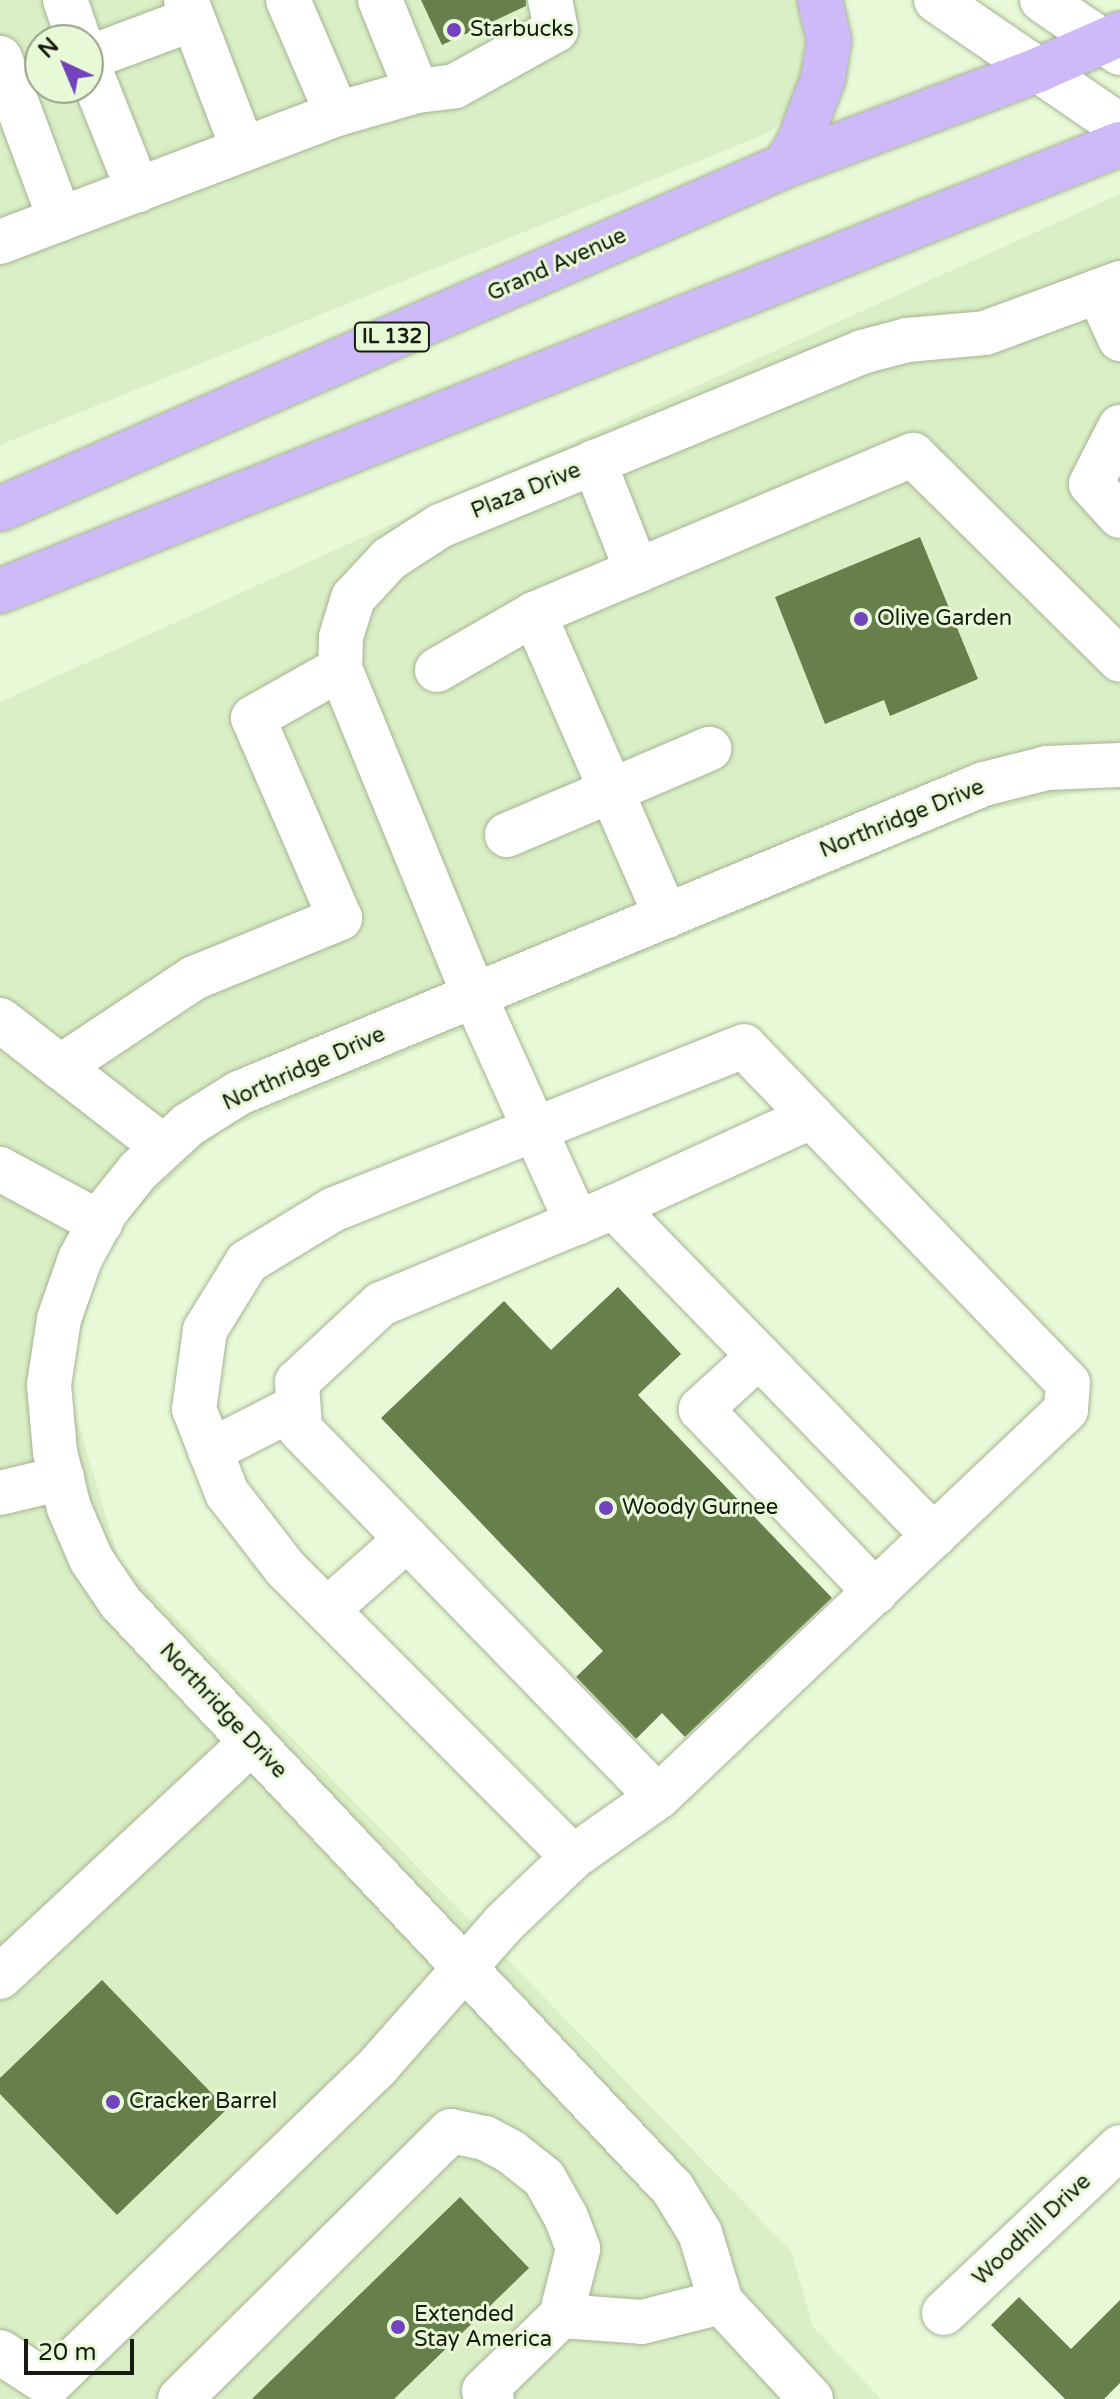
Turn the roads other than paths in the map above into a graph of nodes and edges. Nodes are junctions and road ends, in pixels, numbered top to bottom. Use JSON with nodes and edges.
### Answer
{"nodes":[{"id":1,"x":65,"y":0,"type":"edge"},
{"id":2,"x":288,"y":0,"type":"edge"},
{"id":3,"x":380,"y":0,"type":"edge"},
{"id":4,"x":550,"y":0,"type":"edge"},
{"id":5,"x":820,"y":0,"type":"edge"},
{"id":6,"x":936,"y":0,"type":"edge"},
{"id":7,"x":1042,"y":0,"type":"edge"},
{"id":8,"x":190,"y":9,"type":"edge"},
{"id":9,"x":73,"y":24,"type":"edge"},
{"id":10,"x":1115,"y":43,"type":"edge"},
{"id":11,"x":104,"y":50,"type":"edge"},
{"id":12,"x":0,"y":58,"type":"edge"},
{"id":13,"x":1038,"y":70,"type":"junction"},
{"id":14,"x":417,"y":91,"type":"junction"},
{"id":15,"x":104,"y":104,"type":"edge"},
{"id":16,"x":337,"y":114,"type":"junction"},
{"id":17,"x":1120,"y":126,"type":"edge"},
{"id":18,"x":1120,"y":144,"type":"edge"},
{"id":19,"x":243,"y":149,"type":"junction"},
{"id":20,"x":784,"y":166,"type":"junction"},
{"id":21,"x":138,"y":190,"type":"junction"},
{"id":22,"x":60,"y":219,"type":"junction"},
{"id":23,"x":0,"y":242,"type":"edge"},
{"id":24,"x":1109,"y":287,"type":"edge"},
{"id":25,"x":1120,"y":339,"type":"edge"},
{"id":26,"x":1120,"y":427,"type":"edge"},
{"id":27,"x":594,"y":462,"type":"junction"},
{"id":28,"x":0,"y":509,"type":"edge"},
{"id":29,"x":1120,"y":516,"type":"edge"},
{"id":30,"x":637,"y":571,"type":"junction"},
{"id":31,"x":0,"y":591,"type":"edge"},
{"id":32,"x":534,"y":614,"type":"junction"},
{"id":33,"x":1120,"y":660,"type":"edge"},
{"id":34,"x":340,"y":669,"type":"junction"},
{"id":35,"x":437,"y":670,"type":"dead end"},
{"id":36,"x":709,"y":749,"type":"dead end"},
{"id":37,"x":1120,"y":765,"type":"edge"},
{"id":38,"x":611,"y":791,"type":"junction"},
{"id":39,"x":507,"y":835,"type":"dead end"},
{"id":40,"x":666,"y":916,"type":"junction"},
{"id":41,"x":474,"y":995,"type":"junction"},
{"id":42,"x":0,"y":1020,"type":"edge"},
{"id":43,"x":60,"y":1067,"type":"junction"},
{"id":44,"x":811,"y":1117,"type":"junction"},
{"id":45,"x":535,"y":1132,"type":"junction"},
{"id":46,"x":164,"y":1147,"type":"junction"},
{"id":47,"x":0,"y":1169,"type":"edge"},
{"id":48,"x":595,"y":1215,"type":"junction"},
{"id":49,"x":100,"y":1223,"type":"junction"},
{"id":50,"x":759,"y":1356,"type":"junction"},
{"id":51,"x":298,"y":1406,"type":"junction"},
{"id":52,"x":210,"y":1451,"type":"junction"},
{"id":53,"x":62,"y":1478,"type":"junction"},
{"id":54,"x":0,"y":1493,"type":"edge"},
{"id":55,"x":934,"y":1536,"type":"junction"},
{"id":56,"x":407,"y":1539,"type":"junction"},
{"id":57,"x":875,"y":1592,"type":"junction"},
{"id":58,"x":327,"y":1610,"type":"junction"},
{"id":59,"x":252,"y":1742,"type":"junction"},
{"id":60,"x":658,"y":1797,"type":"junction"},
{"id":61,"x":573,"y":1857,"type":"junction"},
{"id":62,"x":463,"y":1968,"type":"junction"},
{"id":63,"x":0,"y":1977,"type":"edge"},
{"id":64,"x":1120,"y":2147,"type":"edge"},
{"id":65,"x":721,"y":2302,"type":"junction"},
{"id":66,"x":944,"y":2313,"type":"dead end"},
{"id":67,"x":561,"y":2316,"type":"junction"},
{"id":68,"x":0,"y":2352,"type":"edge"},
{"id":69,"x":180,"y":2399,"type":"edge"},
{"id":70,"x":492,"y":2399,"type":"edge"},
{"id":71,"x":811,"y":2399,"type":"edge"}],
"edges":[{"from":1,"to":9,"type":"street"},
{"from":2,"to":16,"type":"street"},
{"from":3,"to":14,"type":"street"},
{"from":4,"to":14,"type":"street"},
{"from":5,"to":20,"type":"main road"},
{"from":6,"to":13,"type":"street"},
{"from":7,"to":10,"type":"street"},
{"from":8,"to":11,"type":"street"},
{"from":8,"to":19,"type":"street"},
{"from":10,"to":13,"type":"main road","name":"Grand Avenue","number":"IL 132"},
{"from":12,"to":22,"type":"street"},
{"from":13,"to":17,"type":"street"},
{"from":13,"to":20,"type":"main road","name":"Grand Avenue","number":"IL 132"},
{"from":14,"to":16,"type":"street"},
{"from":15,"to":21,"type":"street"},
{"from":16,"to":19,"type":"street"},
{"from":18,"to":31,"type":"main road"},
{"from":19,"to":21,"type":"street"},
{"from":20,"to":28,"type":"main road","name":"Grand Avenue","number":"IL 132"},
{"from":21,"to":22,"type":"street"},
{"from":22,"to":23,"type":"street"},
{"from":24,"to":25,"type":"street"},
{"from":24,"to":27,"type":"street","name":"Plaza Drive"},
{"from":26,"to":29,"type":"street"},
{"from":27,"to":30,"type":"street"},
{"from":27,"to":34,"type":"street","name":"Plaza Drive"},
{"from":30,"to":32,"type":"street"},
{"from":30,"to":33,"type":"street"},
{"from":32,"to":35,"type":"street"},
{"from":32,"to":38,"type":"street"},
{"from":34,"to":41,"type":"street","name":"Plaza Drive"},
{"from":34,"to":43,"type":"street"},
{"from":36,"to":38,"type":"street"},
{"from":37,"to":40,"type":"street","name":"Northridge Drive"},
{"from":38,"to":39,"type":"street"},
{"from":38,"to":40,"type":"street"},
{"from":40,"to":41,"type":"street","name":"Northridge Drive"},
{"from":41,"to":45,"type":"street","name":"Plaza Drive"},
{"from":41,"to":46,"type":"street","name":"Northridge Drive"},
{"from":42,"to":43,"type":"street"},
{"from":43,"to":46,"type":"street"},
{"from":44,"to":45,"type":"street"},
{"from":44,"to":48,"type":"street"},
{"from":44,"to":55,"type":"street"},
{"from":45,"to":48,"type":"street","name":"Plaza Drive"},
{"from":45,"to":52,"type":"street"},
{"from":46,"to":49,"type":"street","name":"Northridge Drive"},
{"from":47,"to":49,"type":"street"},
{"from":48,"to":50,"type":"street","name":"Plaza Drive"},
{"from":48,"to":51,"type":"street"},
{"from":49,"to":53,"type":"street","name":"Northridge Drive"},
{"from":50,"to":55,"type":"street","name":"Plaza Drive"},
{"from":50,"to":57,"type":"street"},
{"from":51,"to":52,"type":"street"},
{"from":51,"to":56,"type":"street"},
{"from":52,"to":58,"type":"street"},
{"from":53,"to":54,"type":"street"},
{"from":53,"to":59,"type":"street","name":"Northridge Drive"},
{"from":55,"to":57,"type":"street"},
{"from":56,"to":58,"type":"street"},
{"from":56,"to":60,"type":"street"},
{"from":57,"to":60,"type":"street"},
{"from":58,"to":61,"type":"street"},
{"from":59,"to":62,"type":"street","name":"Northridge Drive"},
{"from":59,"to":63,"type":"street"},
{"from":60,"to":61,"type":"street"},
{"from":61,"to":62,"type":"street"},
{"from":62,"to":65,"type":"street","name":"Northridge Drive"},
{"from":62,"to":68,"type":"street"},
{"from":64,"to":66,"type":"street","name":"Woodhill Drive"},
{"from":65,"to":67,"type":"street"},
{"from":65,"to":71,"type":"street"},
{"from":67,"to":69,"type":"street"},
{"from":67,"to":70,"type":"street"}]}
